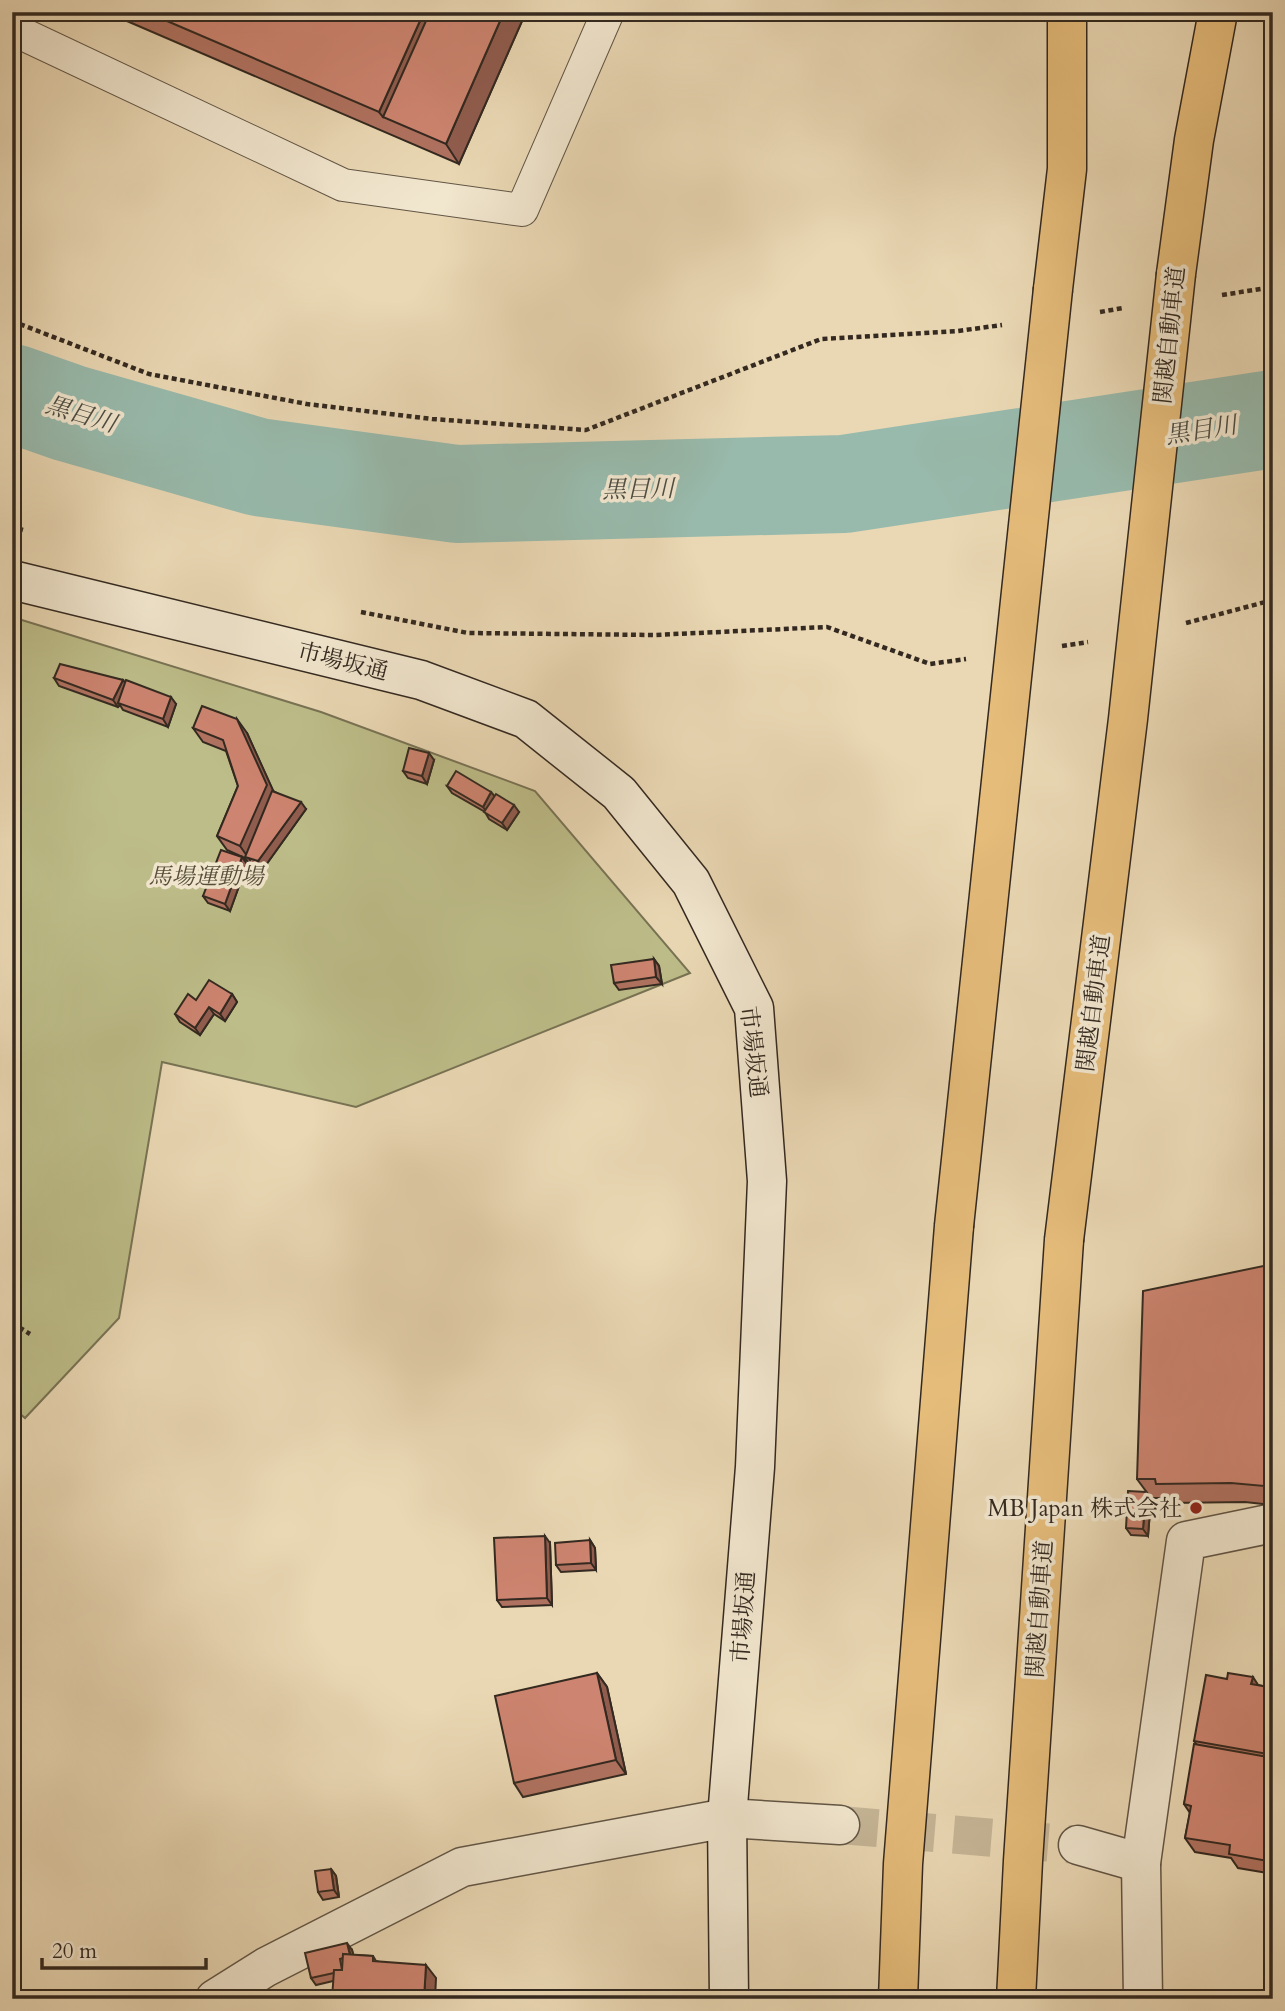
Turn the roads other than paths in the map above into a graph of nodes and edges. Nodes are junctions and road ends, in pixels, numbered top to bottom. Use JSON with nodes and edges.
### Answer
{"nodes":[{"id":1,"x":608,"y":12,"type":"edge"},
{"id":2,"x":1067,"y":12,"type":"edge"},
{"id":3,"x":1218,"y":12,"type":"edge"},
{"id":4,"x":12,"y":29,"type":"edge"},
{"id":5,"x":12,"y":580,"type":"edge"},
{"id":6,"x":1273,"y":1523,"type":"edge"},
{"id":7,"x":727,"y":1818,"type":"junction"},
{"id":8,"x":840,"y":1825,"type":"tunnel mouth"},
{"id":9,"x":1078,"y":1844,"type":"tunnel mouth"},
{"id":10,"x":1141,"y":1863,"type":"junction"},
{"id":11,"x":215,"y":1999,"type":"edge"},
{"id":12,"x":729,"y":1999,"type":"edge"},
{"id":13,"x":898,"y":1999,"type":"edge"},
{"id":14,"x":1016,"y":1999,"type":"edge"},
{"id":15,"x":1143,"y":1999,"type":"edge"}],
"edges":[{"from":1,"to":4,"type":"lane"},
{"from":2,"to":13,"type":"highway","bridge":true},
{"from":3,"to":14,"type":"highway","name":"関越自動車道","bridge":true},
{"from":5,"to":7,"type":"street","name":"市場坂通"},
{"from":6,"to":10,"type":"street"},
{"from":7,"to":8,"type":"street"},
{"from":7,"to":11,"type":"street"},
{"from":7,"to":12,"type":"street","name":"市場坂通"},
{"from":9,"to":10,"type":"street"},
{"from":10,"to":15,"type":"street"}]}
